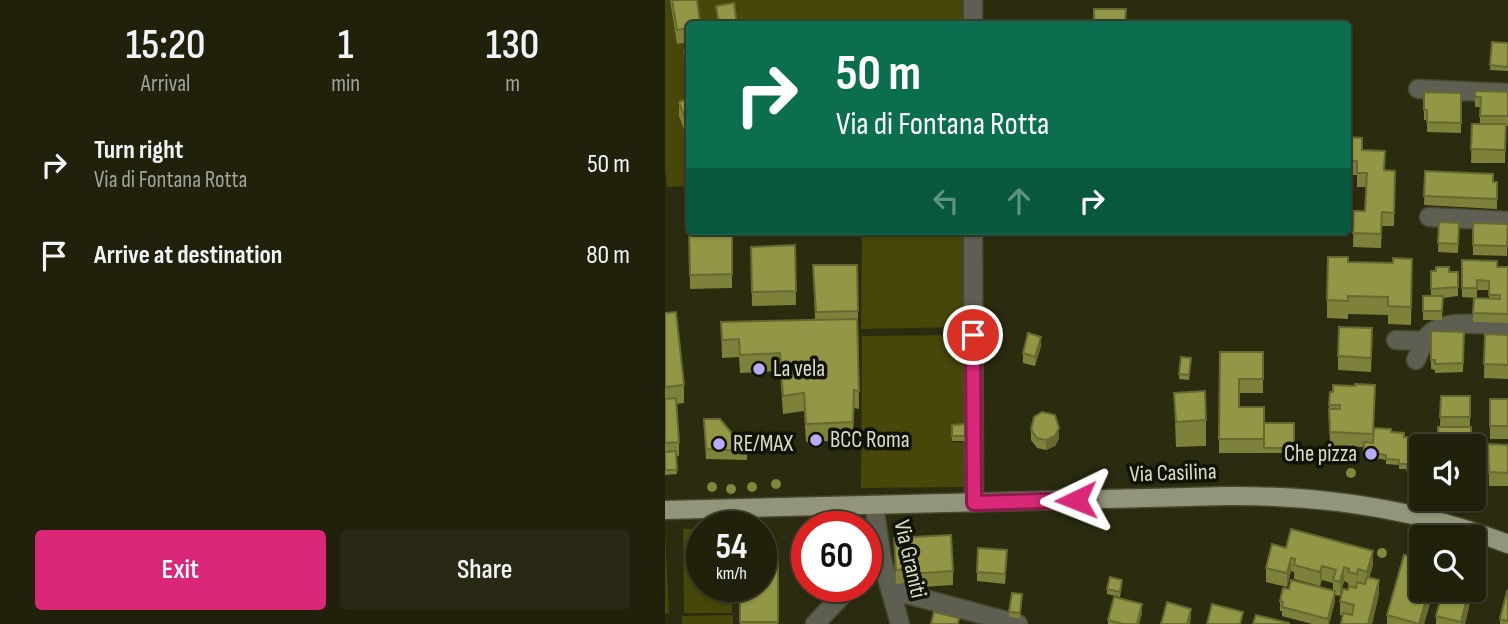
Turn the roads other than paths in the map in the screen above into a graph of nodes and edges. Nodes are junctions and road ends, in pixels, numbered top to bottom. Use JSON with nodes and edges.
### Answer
{"nodes":[{"id":1,"x":972,"y":0,"type":"edge"},
{"id":2,"x":973,"y":21,"type":"edge"},
{"id":3,"x":1418,"y":89,"type":"dead end"},
{"id":4,"x":1508,"y":93,"type":"edge"},
{"id":5,"x":1429,"y":217,"type":"dead end"},
{"id":6,"x":1508,"y":221,"type":"edge"},
{"id":7,"x":973,"y":235,"type":"edge"},
{"id":8,"x":1508,"y":326,"type":"edge"},
{"id":9,"x":1396,"y":340,"type":"dead end"},
{"id":10,"x":1425,"y":341,"type":"junction"},
{"id":11,"x":1416,"y":360,"type":"dead end"},
{"id":12,"x":974,"y":503,"type":"junction"},
{"id":13,"x":874,"y":505,"type":"junction"},
{"id":14,"x":665,"y":510,"type":"edge"},
{"id":15,"x":875,"y":511,"type":"edge"},
{"id":16,"x":1508,"y":544,"type":"edge"},
{"id":17,"x":882,"y":560,"type":"edge"},
{"id":18,"x":891,"y":590,"type":"junction"},
{"id":19,"x":836,"y":602,"type":"edge"},
{"id":20,"x":815,"y":624,"type":"edge"},
{"id":21,"x":900,"y":624,"type":"edge"},
{"id":22,"x":1018,"y":624,"type":"edge"}],
"edges":[{"from":1,"to":2,"type":"street"},
{"from":3,"to":4,"type":"street"},
{"from":5,"to":6,"type":"street"},
{"from":7,"to":12,"type":"street"},
{"from":8,"to":10,"type":"street"},
{"from":9,"to":10,"type":"street"},
{"from":10,"to":11,"type":"street"},
{"from":12,"to":13,"type":"main road","name":"Via Casilina"},
{"from":12,"to":16,"type":"main road","name":"Via Casilina"},
{"from":13,"to":14,"type":"main road","name":"Via Casilina"},
{"from":13,"to":15,"type":"street","name":"Via Graniti"},
{"from":17,"to":18,"type":"street","name":"Via Graniti"},
{"from":18,"to":21,"type":"street","name":"Via Graniti"},
{"from":18,"to":22,"type":"street"},
{"from":19,"to":20,"type":"street"}]}
